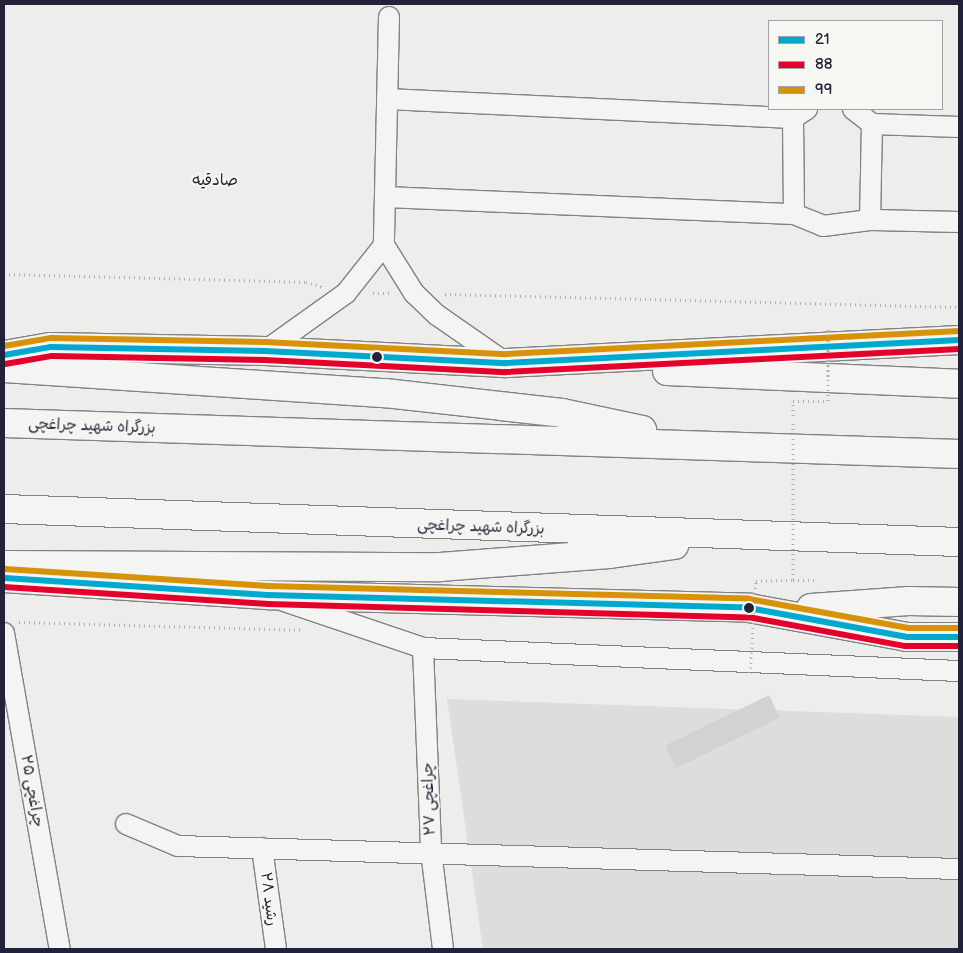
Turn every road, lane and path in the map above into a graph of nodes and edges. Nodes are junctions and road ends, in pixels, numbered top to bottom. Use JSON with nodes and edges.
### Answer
{"nodes":[{"id":1,"x":389,"y":17,"type":"dead end"},
{"id":2,"x":387,"y":99,"type":"junction"},
{"id":3,"x":854,"y":110,"type":"edge"},
{"id":4,"x":800,"y":113,"type":"edge"},
{"id":5,"x":872,"y":124,"type":"junction"},
{"id":6,"x":959,"y":127,"type":"edge"},
{"id":7,"x":385,"y":197,"type":"junction"},
{"id":8,"x":794,"y":214,"type":"junction"},
{"id":9,"x":870,"y":220,"type":"junction"},
{"id":10,"x":959,"y":222,"type":"edge"},
{"id":11,"x":384,"y":245,"type":"junction"},
{"id":12,"x":4,"y":274,"type":"edge"},
{"id":13,"x":346,"y":293,"type":"junction"},
{"id":14,"x":414,"y":293,"type":"junction"},
{"id":15,"x":959,"y":307,"type":"edge"},
{"id":16,"x":828,"y":329,"type":"dead end"},
{"id":17,"x":959,"y":340,"type":"edge"},
{"id":18,"x":265,"y":351,"type":"junction"},
{"id":19,"x":4,"y":355,"type":"edge"},
{"id":20,"x":506,"y":364,"type":"junction"},
{"id":21,"x":4,"y":368,"type":"edge"},
{"id":22,"x":959,"y":384,"type":"edge"},
{"id":23,"x":4,"y":423,"type":"edge"},
{"id":24,"x":714,"y":445,"type":"junction"},
{"id":25,"x":959,"y":454,"type":"edge"},
{"id":26,"x":4,"y":509,"type":"edge"},
{"id":27,"x":746,"y":534,"type":"junction"},
{"id":28,"x":959,"y":542,"type":"edge"},
{"id":29,"x":4,"y":565,"type":"edge"},
{"id":30,"x":4,"y":578,"type":"edge"},
{"id":31,"x":793,"y":580,"type":"junction"},
{"id":32,"x":816,"y":580,"type":"dead end"},
{"id":33,"x":268,"y":595,"type":"junction"},
{"id":34,"x":959,"y":602,"type":"edge"},
{"id":35,"x":774,"y":610,"type":"junction"},
{"id":36,"x":9,"y":628,"type":"edge"},
{"id":37,"x":303,"y":630,"type":"dead end"},
{"id":38,"x":959,"y":637,"type":"edge"},
{"id":39,"x":422,"y":648,"type":"junction"},
{"id":40,"x":959,"y":671,"type":"edge"},
{"id":41,"x":750,"y":673,"type":"dead end"},
{"id":42,"x":126,"y":824,"type":"dead end"},
{"id":43,"x":262,"y":848,"type":"junction"},
{"id":44,"x":431,"y":851,"type":"junction"},
{"id":45,"x":959,"y":869,"type":"edge"},
{"id":46,"x":60,"y":949,"type":"edge"},
{"id":47,"x":276,"y":949,"type":"edge"},
{"id":48,"x":443,"y":949,"type":"edge"}],
"edges":[{"from":1,"to":2,"type":"street"},
{"from":2,"to":4,"type":"street"},
{"from":2,"to":7,"type":"street"},
{"from":3,"to":5,"type":"street"},
{"from":4,"to":8,"type":"street"},
{"from":5,"to":6,"type":"street"},
{"from":5,"to":9,"type":"street"},
{"from":7,"to":8,"type":"street"},
{"from":7,"to":11,"type":"street"},
{"from":8,"to":9,"type":"street"},
{"from":9,"to":10,"type":"street"},
{"from":11,"to":13,"type":"street"},
{"from":11,"to":14,"type":"street"},
{"from":12,"to":13,"type":"path"},
{"from":13,"to":14,"type":"path"},
{"from":13,"to":18,"type":"street"},
{"from":14,"to":15,"type":"path"},
{"from":14,"to":20,"type":"street"},
{"from":16,"to":31,"type":"path","bridge":true},
{"from":17,"to":20,"type":"main road"},
{"from":18,"to":19,"type":"main road"},
{"from":18,"to":20,"type":"main road"},
{"from":20,"to":22,"type":"main road"},
{"from":21,"to":24,"type":"main road"},
{"from":23,"to":24,"type":"main road","name":"بزرگراه شهید چراغچی"},
{"from":24,"to":25,"type":"main road","name":"بزرگراه شهید چراغچی"},
{"from":26,"to":27,"type":"main road","name":"بزرگراه شهید چراغچی"},
{"from":27,"to":28,"type":"main road","name":"بزرگراه شهید چراغچی"},
{"from":27,"to":29,"type":"main road"},
{"from":30,"to":33,"type":"main road"},
{"from":31,"to":32,"type":"path"},
{"from":31,"to":41,"type":"path","bridge":true},
{"from":33,"to":35,"type":"main road"},
{"from":33,"to":39,"type":"street"},
{"from":34,"to":35,"type":"main road"},
{"from":35,"to":38,"type":"main road"},
{"from":36,"to":37,"type":"path"},
{"from":36,"to":46,"type":"street","name":"چراغچی ۲۵"},
{"from":39,"to":40,"type":"street"},
{"from":39,"to":44,"type":"street","name":"چراغچی ۲۷"},
{"from":42,"to":43,"type":"street"},
{"from":43,"to":44,"type":"street"},
{"from":43,"to":47,"type":"street","name":"رشید ۲۸"},
{"from":44,"to":45,"type":"street"},
{"from":44,"to":48,"type":"street","name":"چراغچی ۲۷"}]}
